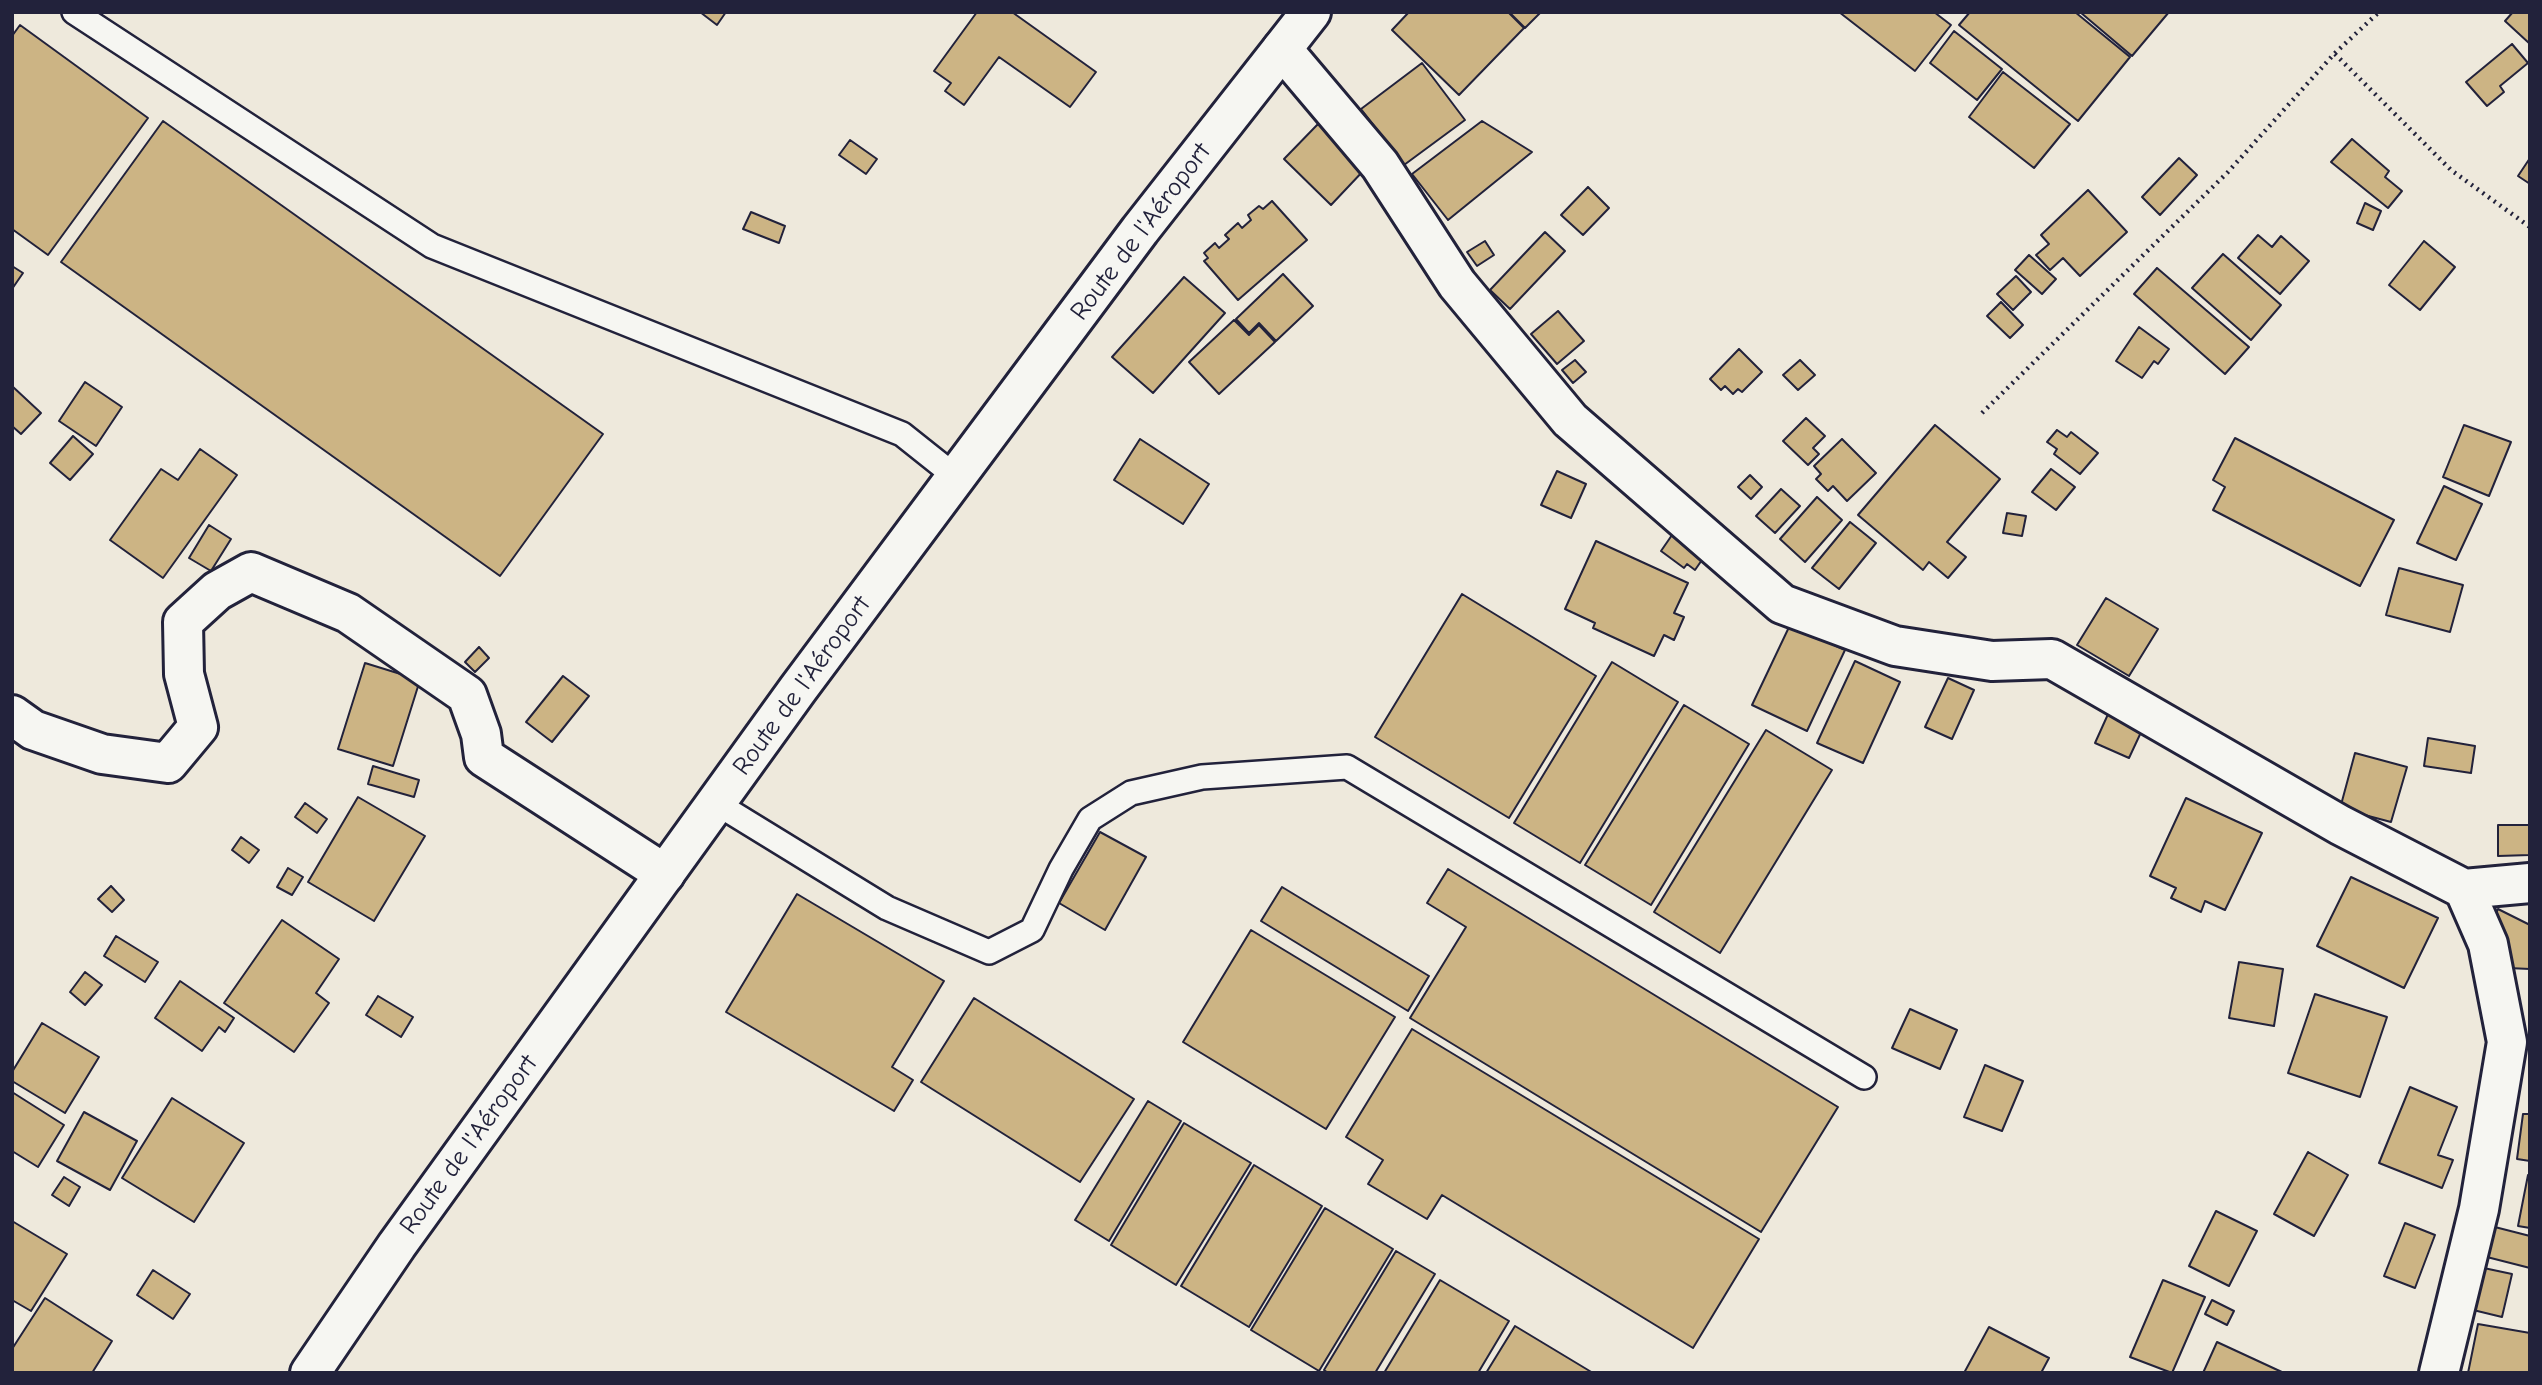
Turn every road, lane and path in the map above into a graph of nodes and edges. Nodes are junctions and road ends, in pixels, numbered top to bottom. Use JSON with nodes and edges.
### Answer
{"nodes":[{"id":1,"x":74,"y":12,"type":"edge"},
{"id":2,"x":1311,"y":12,"type":"edge"},
{"id":3,"x":2379,"y":12,"type":"edge"},
{"id":4,"x":1282,"y":49,"type":"junction"},
{"id":5,"x":2334,"y":54,"type":"junction"},
{"id":6,"x":2530,"y":227,"type":"edge"},
{"id":7,"x":1982,"y":413,"type":"dead end"},
{"id":8,"x":956,"y":477,"type":"junction"},
{"id":9,"x":12,"y":715,"type":"edge"},
{"id":10,"x":716,"y":803,"type":"junction"},
{"id":11,"x":665,"y":874,"type":"junction"},
{"id":12,"x":2530,"y":883,"type":"edge"},
{"id":13,"x":2464,"y":889,"type":"junction"},
{"id":14,"x":1864,"y":1077,"type":"dead end"},
{"id":15,"x":310,"y":1373,"type":"edge"},
{"id":16,"x":2440,"y":1373,"type":"edge"}],
"edges":[{"from":1,"to":8,"type":"lane"},
{"from":2,"to":4,"type":"street","name":"Route de l'Aéroport"},
{"from":3,"to":5,"type":"path"},
{"from":4,"to":8,"type":"street","name":"Route de l'Aéroport"},
{"from":4,"to":13,"type":"street"},
{"from":5,"to":6,"type":"path"},
{"from":5,"to":7,"type":"path"},
{"from":8,"to":10,"type":"street","name":"Route de l'Aéroport"},
{"from":9,"to":11,"type":"street"},
{"from":10,"to":11,"type":"street","name":"Route de l'Aéroport"},
{"from":10,"to":14,"type":"lane"},
{"from":11,"to":15,"type":"street","name":"Route de l'Aéroport"},
{"from":12,"to":13,"type":"street"},
{"from":13,"to":16,"type":"street"}]}
